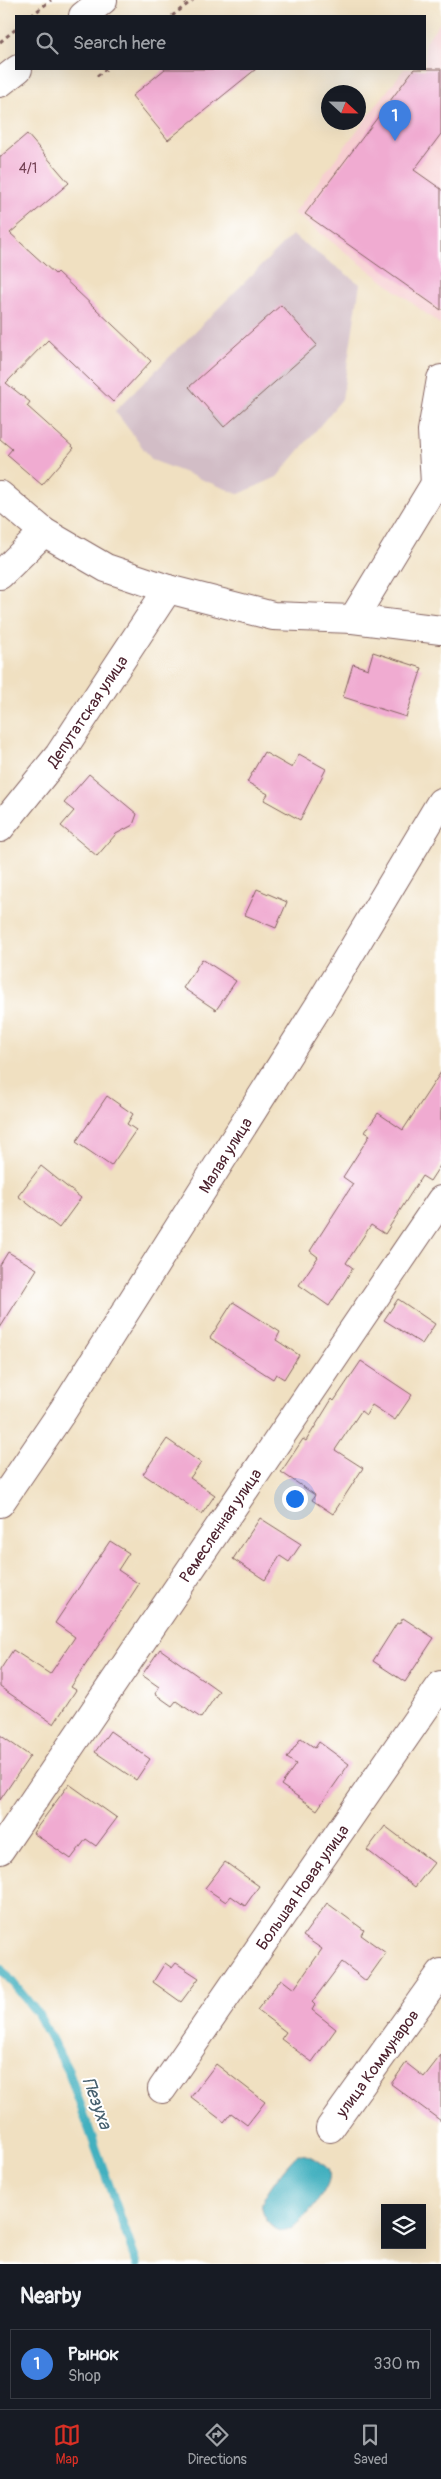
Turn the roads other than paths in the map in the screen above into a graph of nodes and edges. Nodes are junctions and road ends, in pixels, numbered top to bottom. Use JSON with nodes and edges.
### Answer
{"nodes":[{"id":1,"x":103,"y":0,"type":"edge"},
{"id":2,"x":84,"y":15,"type":"edge"},
{"id":3,"x":17,"y":70,"type":"edge"},
{"id":4,"x":0,"y":83,"type":"edge"},
{"id":5,"x":441,"y":380,"type":"edge"},
{"id":6,"x":438,"y":479,"type":"edge"},
{"id":7,"x":0,"y":495,"type":"edge"},
{"id":8,"x":44,"y":532,"type":"junction"},
{"id":9,"x":0,"y":575,"type":"edge"},
{"id":10,"x":168,"y":590,"type":"junction"},
{"id":11,"x":353,"y":619,"type":"junction"},
{"id":12,"x":441,"y":630,"type":"edge"},
{"id":13,"x":441,"y":802,"type":"edge"},
{"id":14,"x":0,"y":828,"type":"edge"},
{"id":15,"x":441,"y":1200,"type":"edge"},
{"id":16,"x":0,"y":1503,"type":"edge"},
{"id":17,"x":441,"y":1685,"type":"edge"},
{"id":18,"x":0,"y":1850,"type":"edge"},
{"id":19,"x":441,"y":1973,"type":"edge"},
{"id":20,"x":162,"y":2088,"type":"dead end"},
{"id":21,"x":330,"y":2128,"type":"dead end"}],
"edges":[{"from":1,"to":2,"type":"street"},
{"from":3,"to":4,"type":"street"},
{"from":5,"to":6,"type":"street"},
{"from":6,"to":11,"type":"street"},
{"from":7,"to":8,"type":"street"},
{"from":8,"to":9,"type":"street"},
{"from":8,"to":10,"type":"street"},
{"from":10,"to":11,"type":"street"},
{"from":10,"to":14,"type":"street","name":"Депутатская улица"},
{"from":11,"to":12,"type":"street"},
{"from":13,"to":16,"type":"street","name":"Малая улица"},
{"from":15,"to":18,"type":"street","name":"Ремесленная улица"},
{"from":17,"to":20,"type":"street","name":"Большая Новая улица"},
{"from":19,"to":21,"type":"street","name":"улица Коммунаров"}]}
